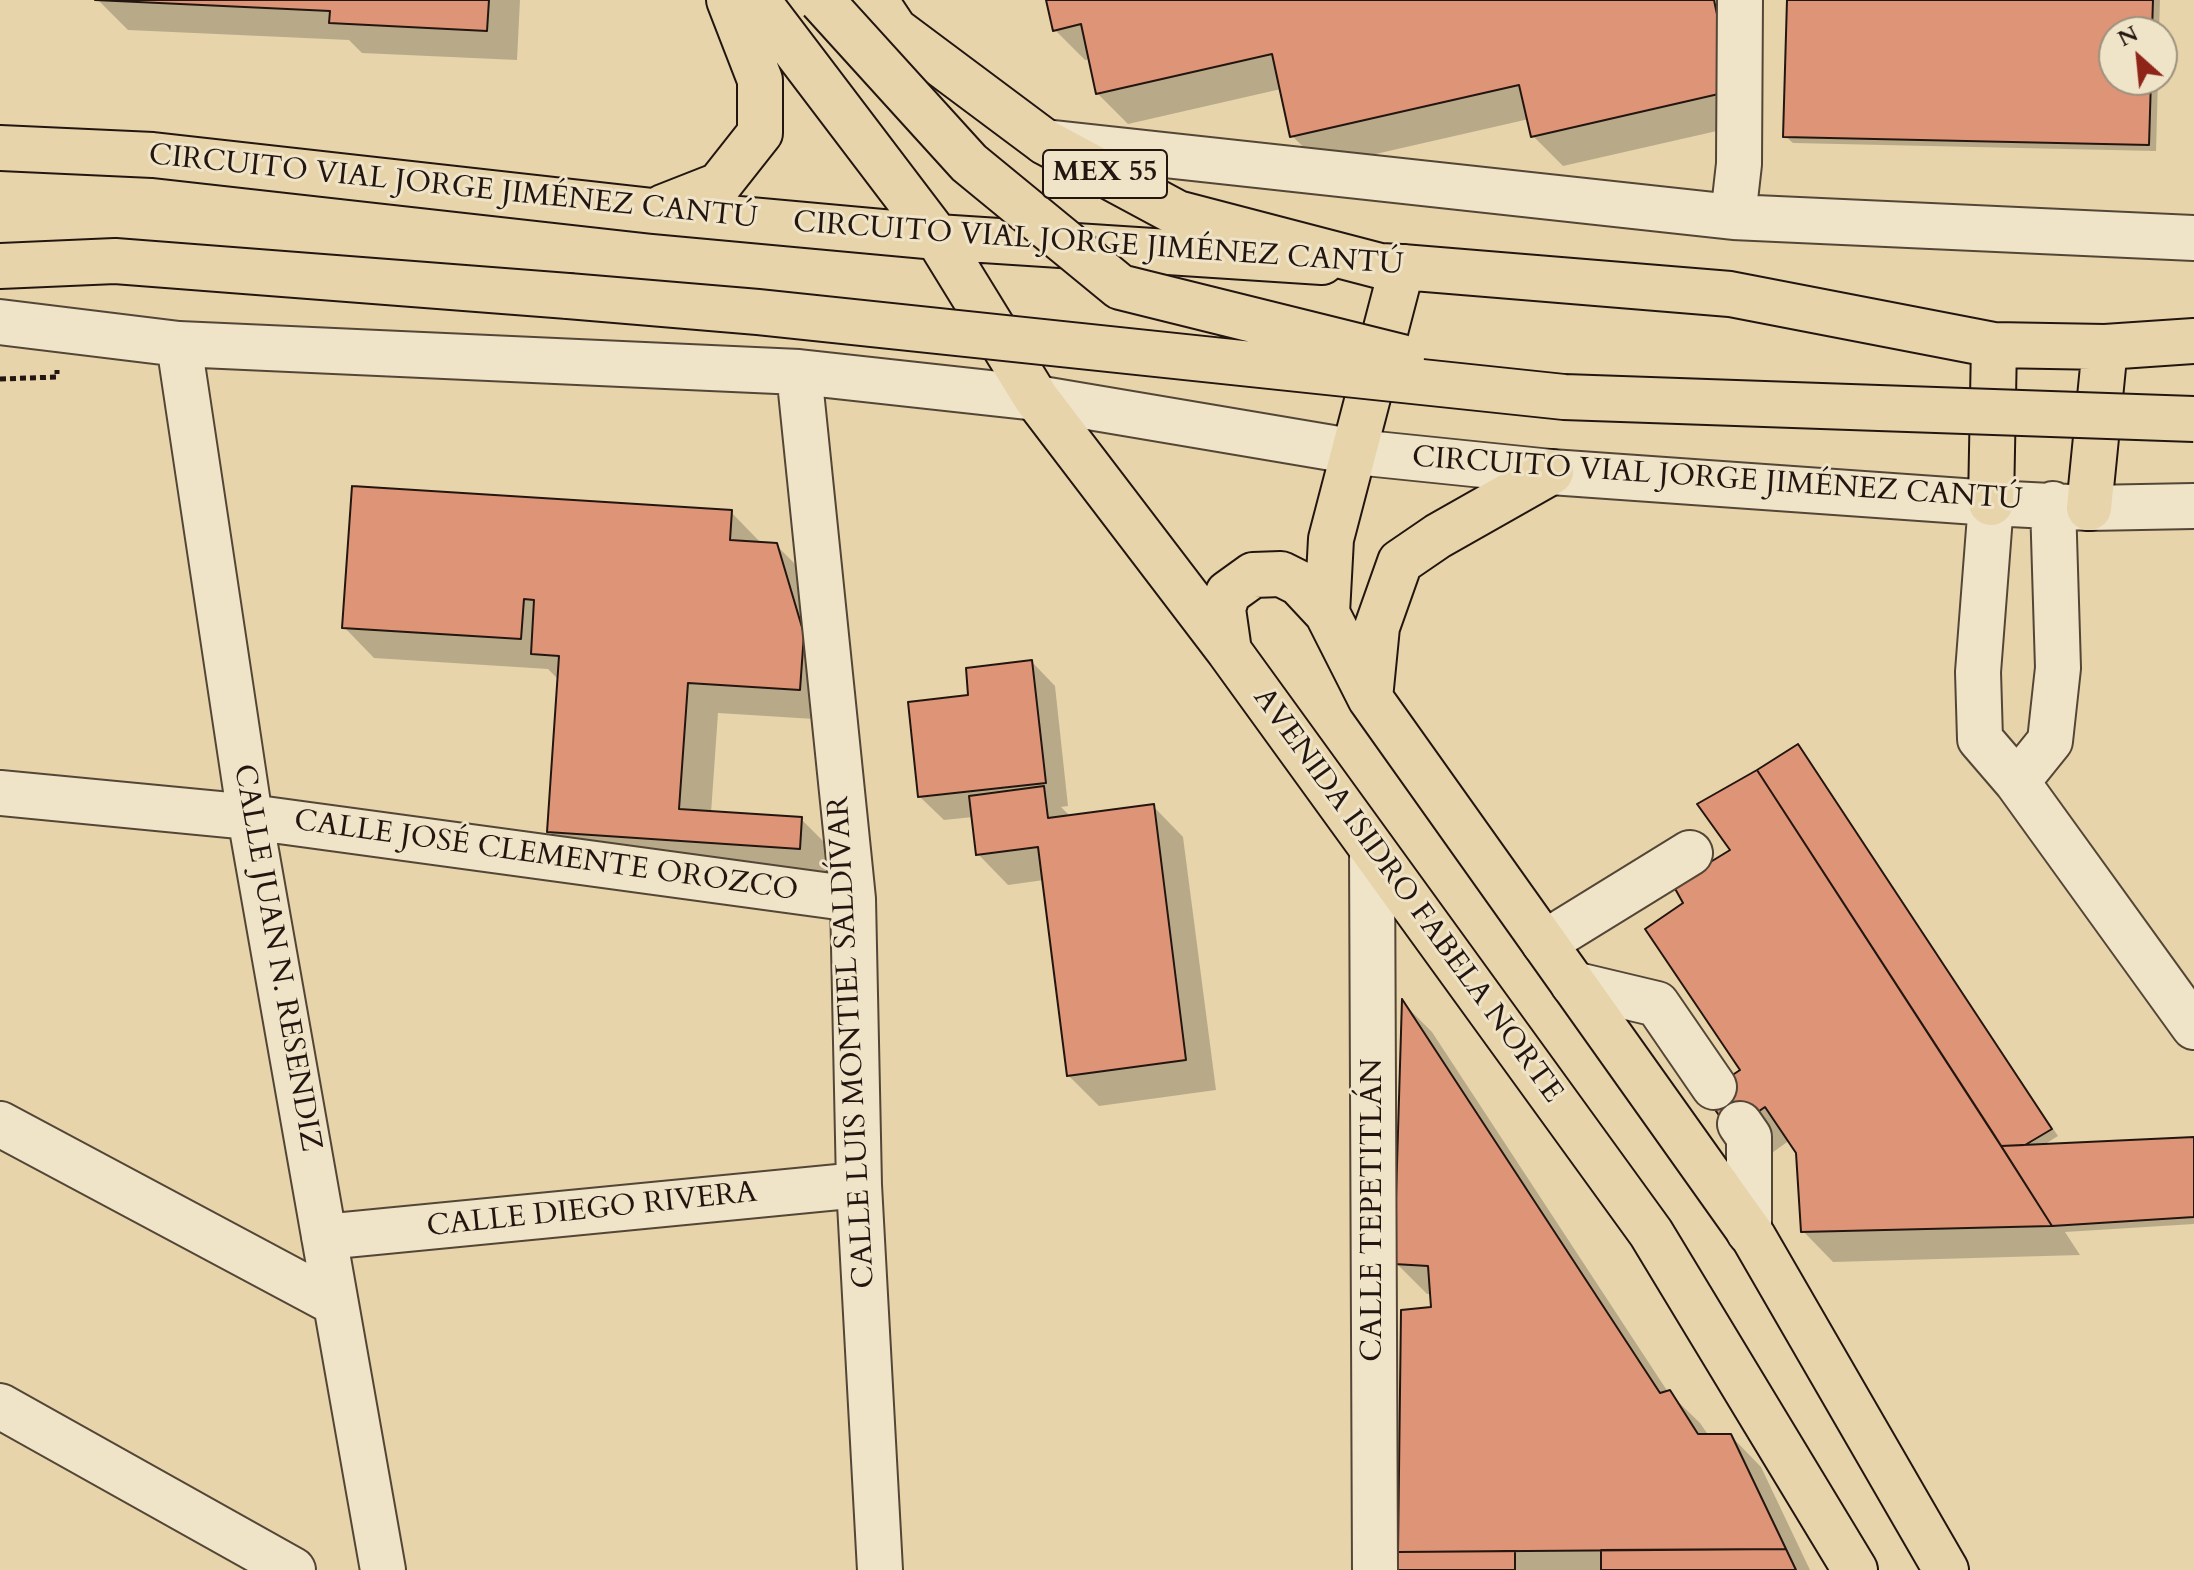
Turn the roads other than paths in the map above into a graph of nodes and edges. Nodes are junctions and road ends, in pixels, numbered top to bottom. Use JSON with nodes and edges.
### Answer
{"nodes":[{"id":1,"x":729,"y":0,"type":"edge"},
{"id":2,"x":757,"y":0,"type":"edge"},
{"id":3,"x":821,"y":0,"type":"edge"},
{"id":4,"x":875,"y":0,"type":"edge"},
{"id":5,"x":1740,"y":0,"type":"edge"},
{"id":6,"x":1045,"y":142,"type":"junction"},
{"id":7,"x":0,"y":148,"type":"edge"},
{"id":8,"x":653,"y":211,"type":"junction"},
{"id":9,"x":1733,"y":217,"type":"junction"},
{"id":10,"x":937,"y":237,"type":"junction"},
{"id":11,"x":2194,"y":238,"type":"edge"},
{"id":12,"x":0,"y":266,"type":"edge"},
{"id":13,"x":1391,"y":266,"type":"junction"},
{"id":14,"x":2194,"y":315,"type":"edge"},
{"id":15,"x":0,"y":322,"type":"edge"},
{"id":16,"x":2194,"y":341,"type":"edge"},
{"id":17,"x":179,"y":344,"type":"junction"},
{"id":18,"x":1994,"y":345,"type":"junction"},
{"id":19,"x":2105,"y":347,"type":"junction"},
{"id":20,"x":799,"y":372,"type":"junction"},
{"id":21,"x":1564,"y":397,"type":"junction"},
{"id":22,"x":1036,"y":398,"type":"junction"},
{"id":23,"x":2194,"y":419,"type":"edge"},
{"id":24,"x":1356,"y":452,"type":"junction"},
{"id":25,"x":1551,"y":472,"type":"junction"},
{"id":26,"x":1991,"y":503,"type":"junction"},
{"id":27,"x":2071,"y":506,"type":"junction"},
{"id":28,"x":2194,"y":506,"type":"edge"},
{"id":29,"x":1327,"y":613,"type":"junction"},
{"id":30,"x":1229,"y":651,"type":"junction"},
{"id":31,"x":1370,"y":698,"type":"junction"},
{"id":32,"x":2017,"y":782,"type":"junction"},
{"id":33,"x":0,"y":793,"type":"edge"},
{"id":34,"x":250,"y":817,"type":"junction"},
{"id":35,"x":1372,"y":849,"type":"junction"},
{"id":36,"x":1690,"y":853,"type":"dead end"},
{"id":37,"x":853,"y":899,"type":"junction"},
{"id":38,"x":1544,"y":943,"type":"junction"},
{"id":39,"x":1573,"y":984,"type":"junction"},
{"id":40,"x":2194,"y":1027,"type":"edge"},
{"id":41,"x":1714,"y":1087,"type":"dead end"},
{"id":42,"x":0,"y":1124,"type":"edge"},
{"id":43,"x":1740,"y":1124,"type":"dead end"},
{"id":44,"x":859,"y":1185,"type":"junction"},
{"id":45,"x":1749,"y":1232,"type":"junction"},
{"id":46,"x":324,"y":1237,"type":"junction"},
{"id":47,"x":335,"y":1303,"type":"junction"},
{"id":48,"x":0,"y":1406,"type":"edge"},
{"id":49,"x":293,"y":1570,"type":"edge"},
{"id":50,"x":383,"y":1570,"type":"edge"},
{"id":51,"x":880,"y":1570,"type":"edge"},
{"id":52,"x":1375,"y":1570,"type":"edge"},
{"id":53,"x":1855,"y":1570,"type":"edge"},
{"id":54,"x":1946,"y":1570,"type":"edge"}],
"edges":[{"from":1,"to":8,"type":"main road"},
{"from":2,"to":10,"type":"main road","name":"AVENIDA ISIDRO FABELA NORTE"},
{"from":3,"to":21,"type":"main road","bridge":true},
{"from":4,"to":6,"type":"main road","number":"MEX 55"},
{"from":5,"to":9,"type":"street"},
{"from":6,"to":9,"type":"street"},
{"from":6,"to":13,"type":"main road","number":"MEX 55"},
{"from":7,"to":8,"type":"main road","name":"CIRCUITO VIAL JORGE JIMÉNEZ CANTÚ"},
{"from":8,"to":10,"type":"main road","name":"CIRCUITO VIAL JORGE JIMÉNEZ CANTÚ"},
{"from":9,"to":11,"type":"street"},
{"from":10,"to":13,"type":"main road","name":"CIRCUITO VIAL JORGE JIMÉNEZ CANTÚ"},
{"from":10,"to":22,"type":"main road","name":"AVENIDA ISIDRO FABELA NORTE"},
{"from":12,"to":21,"type":"main road","bridge":true},
{"from":13,"to":18,"type":"main road","name":"CIRCUITO VIAL JORGE JIMÉNEZ CANTÚ"},
{"from":13,"to":24,"type":"main road"},
{"from":14,"to":19,"type":"main road"},
{"from":15,"to":17,"type":"street","name":"CIRCUITO VIAL JORGE JIMÉNEZ CANTÚ"},
{"from":16,"to":19,"type":"main road","name":"CIRCUITO VIAL JORGE JIMÉNEZ CANTÚ"},
{"from":17,"to":20,"type":"street","name":"CIRCUITO VIAL JORGE JIMÉNEZ CANTÚ"},
{"from":17,"to":34,"type":"street","name":"CALLE JUAN N. RESENDIZ"},
{"from":18,"to":19,"type":"main road","name":"CIRCUITO VIAL JORGE JIMÉNEZ CANTÚ"},
{"from":18,"to":26,"type":"main road"},
{"from":19,"to":27,"type":"main road"},
{"from":20,"to":22,"type":"street","name":"CIRCUITO VIAL JORGE JIMÉNEZ CANTÚ"},
{"from":20,"to":37,"type":"street","name":"CALLE LUIS MONTIEL SALDÍVAR"},
{"from":21,"to":23,"type":"main road","bridge":true},
{"from":22,"to":24,"type":"street","name":"CIRCUITO VIAL JORGE JIMÉNEZ CANTÚ"},
{"from":22,"to":30,"type":"main road","name":"AVENIDA ISIDRO FABELA NORTE"},
{"from":24,"to":25,"type":"street","name":"CIRCUITO VIAL JORGE JIMÉNEZ CANTÚ"},
{"from":24,"to":29,"type":"main road"},
{"from":25,"to":26,"type":"street","name":"CIRCUITO VIAL JORGE JIMÉNEZ CANTÚ"},
{"from":25,"to":31,"type":"main road"},
{"from":26,"to":27,"type":"street","name":"CIRCUITO VIAL JORGE JIMÉNEZ CANTÚ"},
{"from":26,"to":32,"type":"street"},
{"from":27,"to":28,"type":"street","name":"CIRCUITO VIAL JORGE JIMÉNEZ CANTÚ"},
{"from":27,"to":32,"type":"street"},
{"from":29,"to":30,"type":"main road"},
{"from":29,"to":31,"type":"main road"},
{"from":30,"to":35,"type":"main road","name":"AVENIDA ISIDRO FABELA NORTE"},
{"from":31,"to":38,"type":"main road"},
{"from":32,"to":40,"type":"street"},
{"from":33,"to":34,"type":"street","name":"CALLE JOSÉ CLEMENTE OROZCO"},
{"from":34,"to":37,"type":"street","name":"CALLE JOSÉ CLEMENTE OROZCO"},
{"from":34,"to":46,"type":"street","name":"CALLE JUAN N. RESENDIZ"},
{"from":35,"to":52,"type":"street","name":"CALLE TEPETITLÁN"},
{"from":35,"to":53,"type":"main road","name":"AVENIDA ISIDRO FABELA NORTE"},
{"from":36,"to":38,"type":"street"},
{"from":37,"to":44,"type":"street","name":"CALLE LUIS MONTIEL SALDÍVAR"},
{"from":38,"to":39,"type":"main road"},
{"from":39,"to":41,"type":"street"},
{"from":39,"to":45,"type":"main road"},
{"from":42,"to":47,"type":"street"},
{"from":43,"to":45,"type":"street"},
{"from":44,"to":46,"type":"street","name":"CALLE DIEGO RIVERA"},
{"from":44,"to":51,"type":"street","name":"CALLE LUIS MONTIEL SALDÍVAR"},
{"from":45,"to":54,"type":"main road"},
{"from":46,"to":47,"type":"street","name":"CALLE JUAN N. RESENDIZ"},
{"from":47,"to":50,"type":"street","name":"CALLE JUAN N. RESENDIZ"},
{"from":48,"to":49,"type":"street"}]}
